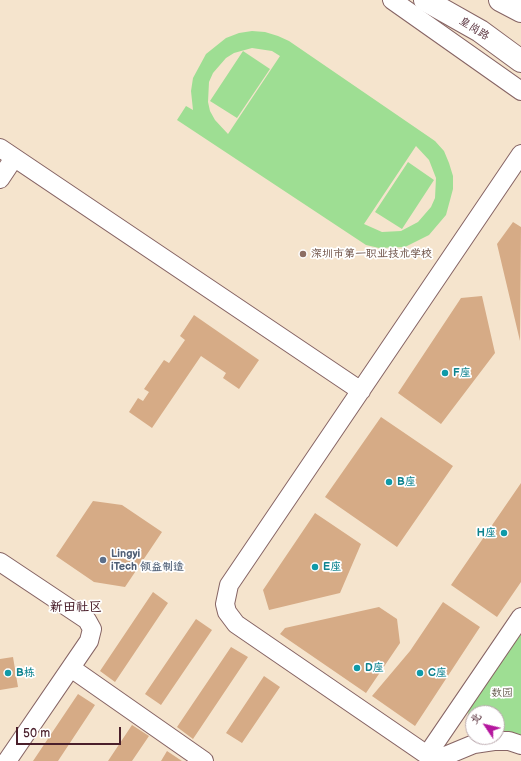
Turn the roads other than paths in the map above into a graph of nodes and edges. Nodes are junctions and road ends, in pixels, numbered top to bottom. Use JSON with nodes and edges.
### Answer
{"nodes":[{"id":1,"x":392,"y":0,"type":"edge"},
{"id":2,"x":425,"y":0,"type":"edge"},
{"id":3,"x":500,"y":0,"type":"edge"},
{"id":4,"x":521,"y":11,"type":"edge"},
{"id":5,"x":480,"y":32,"type":"junction"},
{"id":6,"x":521,"y":44,"type":"edge"},
{"id":7,"x":521,"y":61,"type":"edge"},
{"id":8,"x":521,"y":91,"type":"edge"},
{"id":9,"x":7,"y":153,"type":"edge"},
{"id":10,"x":521,"y":154,"type":"edge"},
{"id":11,"x":515,"y":176,"type":"edge"},
{"id":12,"x":0,"y":179,"type":"edge"},
{"id":13,"x":361,"y":391,"type":"junction"},
{"id":14,"x":0,"y":562,"type":"edge"},
{"id":15,"x":521,"y":617,"type":"edge"},
{"id":16,"x":72,"y":668,"type":"junction"},
{"id":17,"x":521,"y":745,"type":"edge"},
{"id":18,"x":427,"y":755,"type":"junction"},
{"id":19,"x":7,"y":761,"type":"edge"},
{"id":20,"x":204,"y":761,"type":"edge"}],
"edges":[{"from":1,"to":8,"type":"street"},
{"from":2,"to":5,"type":"highway","name":"皇岗路"},
{"from":3,"to":4,"type":"highway"},
{"from":5,"to":6,"type":"highway"},
{"from":5,"to":7,"type":"highway","name":"皇岗路"},
{"from":9,"to":12,"type":"street"},
{"from":9,"to":13,"type":"street"},
{"from":10,"to":11,"type":"street"},
{"from":11,"to":13,"type":"street"},
{"from":13,"to":18,"type":"street"},
{"from":14,"to":16,"type":"street"},
{"from":15,"to":18,"type":"street"},
{"from":16,"to":19,"type":"street"},
{"from":16,"to":20,"type":"street"},
{"from":17,"to":18,"type":"street"}]}
